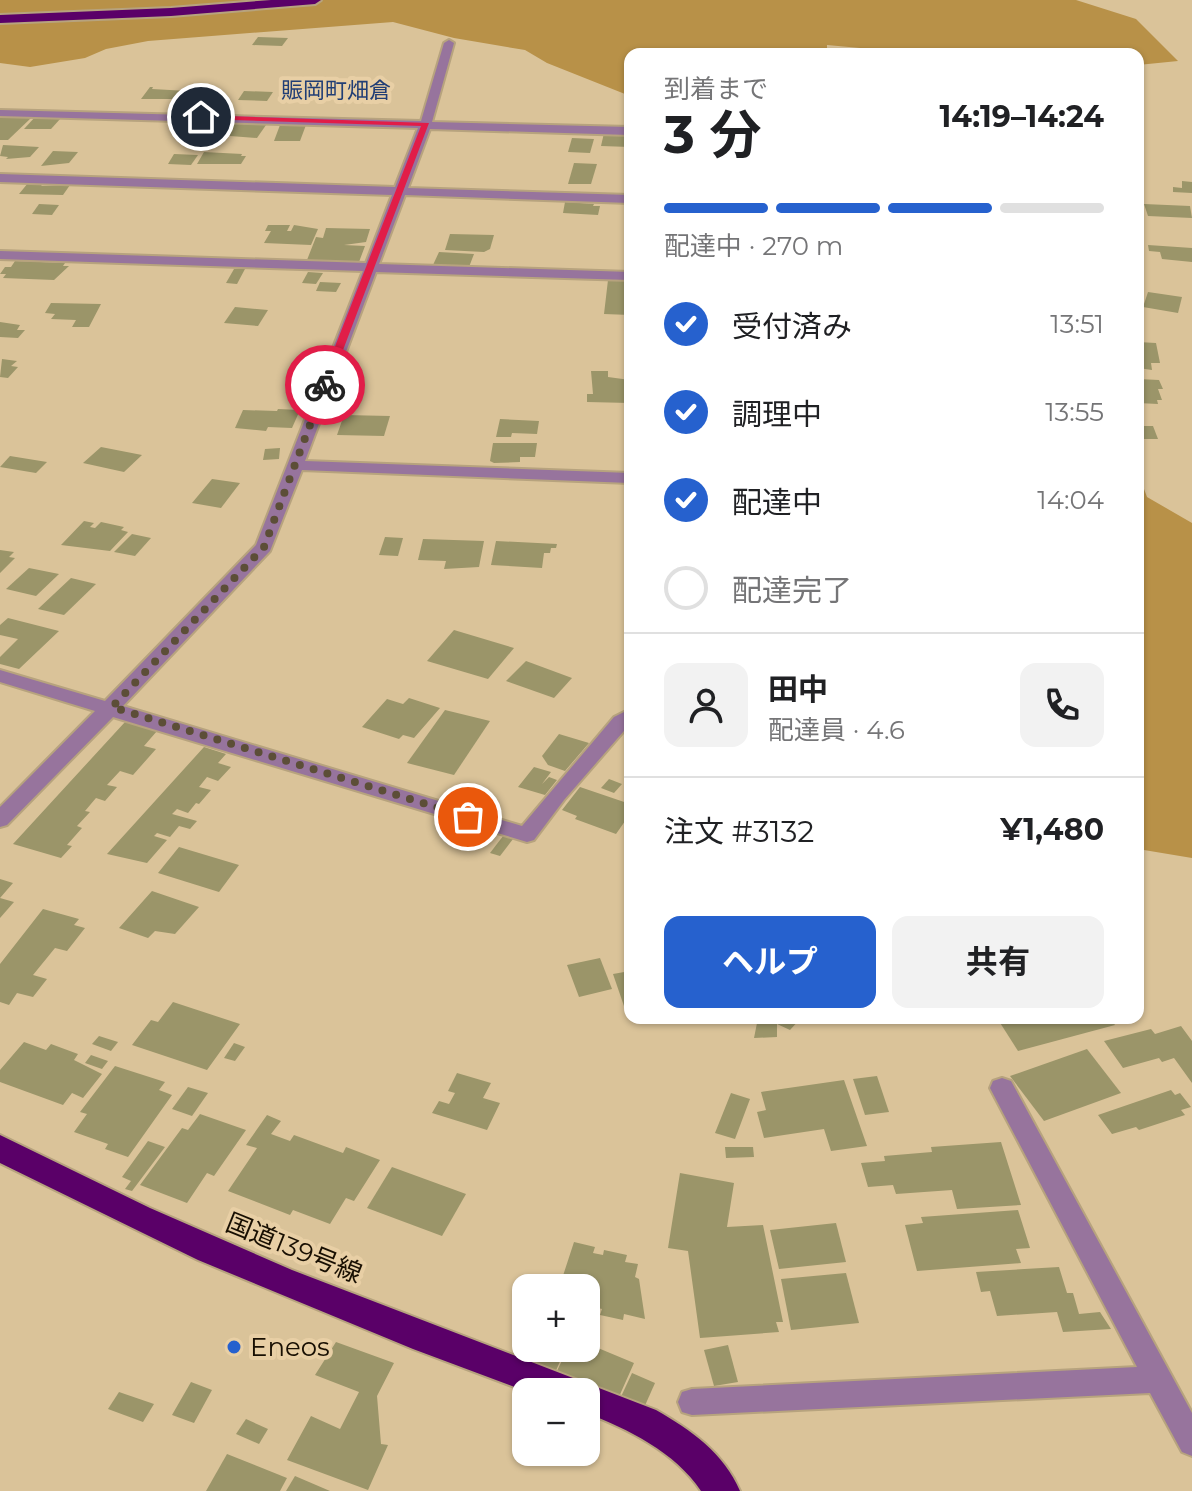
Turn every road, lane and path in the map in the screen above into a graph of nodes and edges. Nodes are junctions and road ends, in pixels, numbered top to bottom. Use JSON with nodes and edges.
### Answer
{"nodes":[{"id":1,"x":315,"y":0,"type":"edge"},
{"id":2,"x":0,"y":19,"type":"edge"},
{"id":3,"x":449,"y":43,"type":"dead end"},
{"id":4,"x":0,"y":113,"type":"edge"},
{"id":5,"x":426,"y":123,"type":"junction"},
{"id":6,"x":624,"y":131,"type":"edge"},
{"id":7,"x":0,"y":178,"type":"edge"},
{"id":8,"x":399,"y":191,"type":"junction"},
{"id":9,"x":624,"y":199,"type":"edge"},
{"id":10,"x":0,"y":255,"type":"edge"},
{"id":11,"x":371,"y":267,"type":"junction"},
{"id":12,"x":624,"y":276,"type":"edge"},
{"id":13,"x":295,"y":465,"type":"junction"},
{"id":14,"x":624,"y":478,"type":"edge"},
{"id":15,"x":0,"y":676,"type":"edge"},
{"id":16,"x":112,"y":707,"type":"junction"},
{"id":17,"x":624,"y":719,"type":"edge"},
{"id":18,"x":0,"y":820,"type":"edge"},
{"id":19,"x":1002,"y":1088,"type":"dead end"},
{"id":20,"x":0,"y":1148,"type":"edge"},
{"id":21,"x":534,"y":1378,"type":"edge"},
{"id":22,"x":1157,"y":1379,"type":"junction"},
{"id":23,"x":692,"y":1402,"type":"dead end"},
{"id":24,"x":600,"y":1403,"type":"edge"},
{"id":25,"x":1192,"y":1442,"type":"edge"},
{"id":26,"x":722,"y":1491,"type":"edge"}],
"edges":[{"from":1,"to":2,"type":"highway"},
{"from":3,"to":5,"type":"street"},
{"from":4,"to":5,"type":"street"},
{"from":5,"to":6,"type":"street"},
{"from":5,"to":8,"type":"street"},
{"from":7,"to":8,"type":"street"},
{"from":8,"to":9,"type":"street"},
{"from":8,"to":11,"type":"street"},
{"from":10,"to":11,"type":"street"},
{"from":11,"to":12,"type":"street"},
{"from":11,"to":13,"type":"street"},
{"from":13,"to":14,"type":"street"},
{"from":13,"to":16,"type":"street"},
{"from":15,"to":16,"type":"street"},
{"from":16,"to":17,"type":"street"},
{"from":16,"to":18,"type":"street"},
{"from":19,"to":22,"type":"street"},
{"from":20,"to":21,"type":"highway","name":"国道139号線"},
{"from":22,"to":23,"type":"street"},
{"from":22,"to":25,"type":"street"},
{"from":24,"to":26,"type":"highway"}]}
